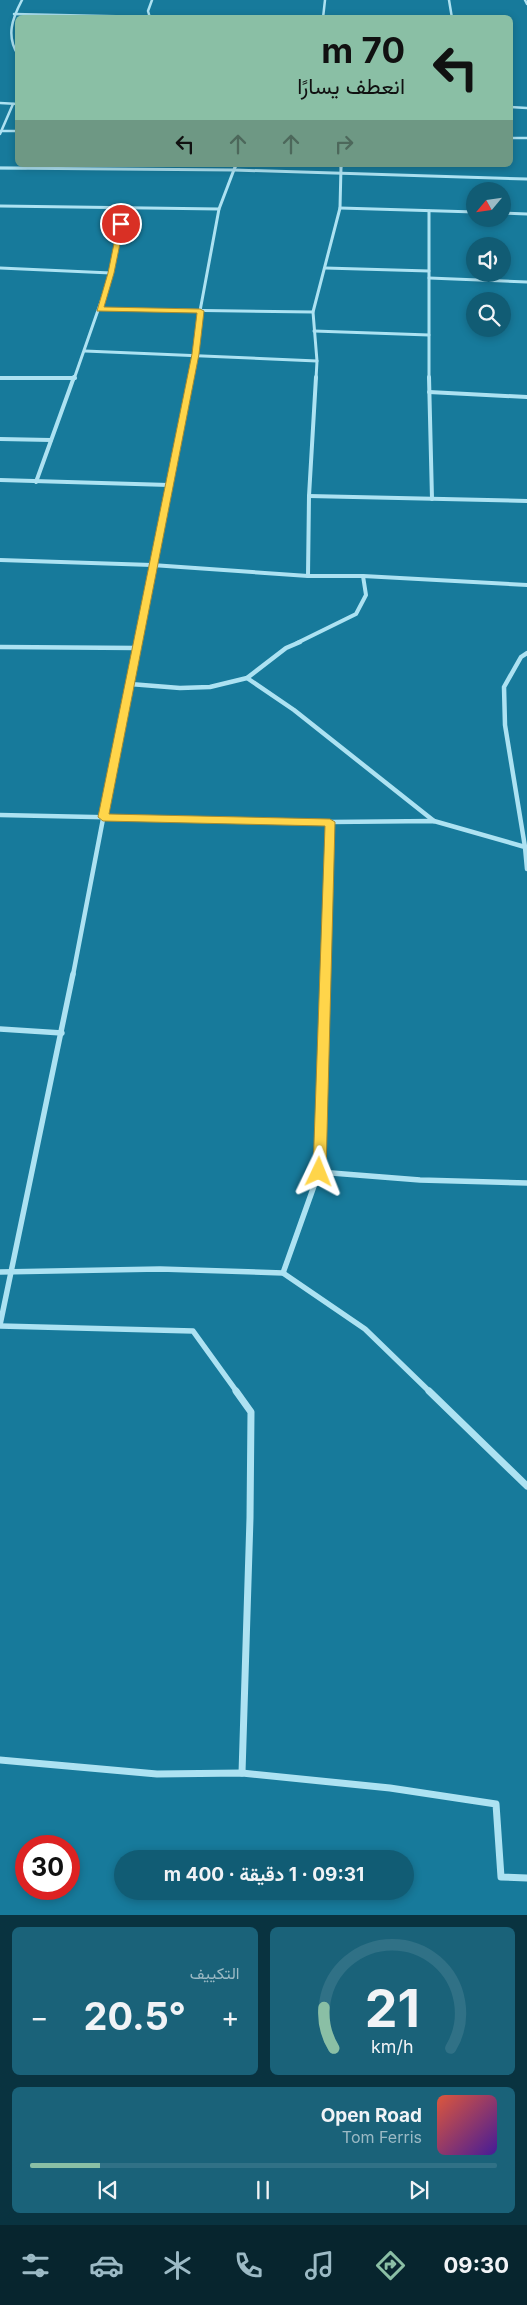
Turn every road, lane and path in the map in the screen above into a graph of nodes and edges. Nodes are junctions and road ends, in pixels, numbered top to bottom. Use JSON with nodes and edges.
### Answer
{"nodes":[{"id":1,"x":22,"y":0,"type":"edge"},
{"id":2,"x":152,"y":0,"type":"edge"},
{"id":3,"x":325,"y":0,"type":"edge"},
{"id":4,"x":449,"y":0,"type":"edge"},
{"id":5,"x":525,"y":0,"type":"edge"},
{"id":6,"x":527,"y":4,"type":"edge"},
{"id":7,"x":14,"y":14,"type":"junction"},
{"id":8,"x":59,"y":15,"type":"edge"},
{"id":9,"x":149,"y":15,"type":"edge"},
{"id":10,"x":323,"y":15,"type":"edge"},
{"id":11,"x":452,"y":15,"type":"edge"},
{"id":12,"x":15,"y":48,"type":"edge"},
{"id":13,"x":0,"y":103,"type":"edge"},
{"id":14,"x":13,"y":104,"type":"joint"},
{"id":15,"x":513,"y":107,"type":"edge"},
{"id":16,"x":527,"y":108,"type":"edge"},
{"id":17,"x":15,"y":131,"type":"edge"},
{"id":18,"x":1,"y":132,"type":"edge"},
{"id":19,"x":513,"y":138,"type":"edge"},
{"id":20,"x":527,"y":138,"type":"edge"},
{"id":21,"x":235,"y":167,"type":"edge"},
{"id":22,"x":341,"y":167,"type":"edge"},
{"id":23,"x":0,"y":168,"type":"edge"},
{"id":24,"x":234,"y":170,"type":"junction"},
{"id":25,"x":340,"y":174,"type":"junction"},
{"id":26,"x":527,"y":179,"type":"edge"},
{"id":27,"x":0,"y":206,"type":"edge"},
{"id":28,"x":124,"y":208,"type":"junction"},
{"id":29,"x":340,"y":208,"type":"junction"},
{"id":30,"x":219,"y":209,"type":"junction"},
{"id":31,"x":429,"y":210,"type":"junction"},
{"id":32,"x":466,"y":212,"type":"edge"},
{"id":33,"x":511,"y":213,"type":"edge"},
{"id":34,"x":527,"y":214,"type":"edge"},
{"id":35,"x":0,"y":268,"type":"edge"},
{"id":36,"x":324,"y":268,"type":"junction"},
{"id":37,"x":429,"y":270,"type":"junction"},
{"id":38,"x":111,"y":273,"type":"junction"},
{"id":39,"x":429,"y":278,"type":"junction"},
{"id":40,"x":527,"y":282,"type":"edge"},
{"id":41,"x":100,"y":309,"type":"junction"},
{"id":42,"x":200,"y":311,"type":"junction"},
{"id":43,"x":313,"y":312,"type":"junction"},
{"id":44,"x":314,"y":331,"type":"junction"},
{"id":45,"x":429,"y":335,"type":"junction"},
{"id":46,"x":85,"y":351,"type":"junction"},
{"id":47,"x":196,"y":354,"type":"junction"},
{"id":48,"x":317,"y":361,"type":"junction"},
{"id":49,"x":0,"y":378,"type":"edge"},
{"id":50,"x":75,"y":378,"type":"junction"},
{"id":51,"x":429,"y":392,"type":"junction"},
{"id":52,"x":527,"y":397,"type":"edge"},
{"id":53,"x":0,"y":439,"type":"edge"},
{"id":54,"x":51,"y":440,"type":"junction"},
{"id":55,"x":0,"y":480,"type":"edge"},
{"id":56,"x":36,"y":482,"type":"junction"},
{"id":57,"x":168,"y":485,"type":"junction"},
{"id":58,"x":309,"y":496,"type":"junction"},
{"id":59,"x":432,"y":498,"type":"junction"},
{"id":60,"x":527,"y":501,"type":"edge"},
{"id":61,"x":0,"y":560,"type":"edge"},
{"id":62,"x":152,"y":565,"type":"junction"},
{"id":63,"x":308,"y":576,"type":"junction"},
{"id":64,"x":363,"y":576,"type":"junction"},
{"id":65,"x":527,"y":585,"type":"edge"},
{"id":66,"x":0,"y":647,"type":"edge"},
{"id":67,"x":137,"y":648,"type":"junction"},
{"id":68,"x":527,"y":653,"type":"edge"},
{"id":69,"x":247,"y":678,"type":"junction"},
{"id":70,"x":130,"y":684,"type":"junction"},
{"id":71,"x":0,"y":815,"type":"edge"},
{"id":72,"x":103,"y":817,"type":"junction"},
{"id":73,"x":434,"y":821,"type":"junction"},
{"id":74,"x":330,"y":822,"type":"junction"},
{"id":75,"x":525,"y":847,"type":"junction"},
{"id":76,"x":527,"y":868,"type":"edge"},
{"id":77,"x":0,"y":1030,"type":"edge"},
{"id":78,"x":62,"y":1033,"type":"junction"},
{"id":79,"x":319,"y":1172,"type":"junction"},
{"id":80,"x":527,"y":1183,"type":"edge"},
{"id":81,"x":0,"y":1272,"type":"edge"},
{"id":82,"x":11,"y":1272,"type":"junction"},
{"id":83,"x":283,"y":1273,"type":"junction"},
{"id":84,"x":0,"y":1325,"type":"edge"},
{"id":85,"x":527,"y":1486,"type":"edge"},
{"id":86,"x":0,"y":1760,"type":"edge"},
{"id":87,"x":242,"y":1773,"type":"junction"},
{"id":88,"x":527,"y":1878,"type":"edge"}],
"edges":[{"from":1,"to":7,"type":"street"},
{"from":2,"to":9,"type":"street"},
{"from":3,"to":10,"type":"street"},
{"from":4,"to":11,"type":"street"},
{"from":5,"to":6,"type":"street"},
{"from":7,"to":8,"type":"street"},
{"from":7,"to":12,"type":"street"},
{"from":13,"to":14,"type":"street"},
{"from":14,"to":18,"type":"street"},
{"from":15,"to":16,"type":"street"},
{"from":17,"to":18,"type":"street"},
{"from":19,"to":20,"type":"street"},
{"from":21,"to":24,"type":"street"},
{"from":22,"to":25,"type":"street"},
{"from":23,"to":24,"type":"street"},
{"from":24,"to":25,"type":"street"},
{"from":24,"to":30,"type":"street"},
{"from":25,"to":26,"type":"street"},
{"from":25,"to":29,"type":"street"},
{"from":27,"to":28,"type":"street"},
{"from":28,"to":30,"type":"street"},
{"from":28,"to":38,"type":"street"},
{"from":29,"to":31,"type":"street"},
{"from":29,"to":36,"type":"street"},
{"from":30,"to":42,"type":"street"},
{"from":31,"to":32,"type":"street"},
{"from":31,"to":37,"type":"street"},
{"from":33,"to":34,"type":"street"},
{"from":35,"to":38,"type":"street"},
{"from":36,"to":37,"type":"street"},
{"from":36,"to":43,"type":"street"},
{"from":37,"to":39,"type":"street"},
{"from":38,"to":41,"type":"street"},
{"from":39,"to":40,"type":"street"},
{"from":39,"to":45,"type":"street"},
{"from":41,"to":42,"type":"street"},
{"from":41,"to":46,"type":"street"},
{"from":42,"to":43,"type":"street"},
{"from":42,"to":47,"type":"street"},
{"from":43,"to":44,"type":"street"},
{"from":44,"to":45,"type":"street"},
{"from":44,"to":48,"type":"street"},
{"from":45,"to":51,"type":"street"},
{"from":46,"to":47,"type":"street"},
{"from":46,"to":50,"type":"street"},
{"from":47,"to":48,"type":"street"},
{"from":47,"to":57,"type":"street"},
{"from":48,"to":58,"type":"street"},
{"from":49,"to":50,"type":"street"},
{"from":50,"to":54,"type":"street"},
{"from":51,"to":52,"type":"street"},
{"from":51,"to":59,"type":"street"},
{"from":53,"to":54,"type":"street"},
{"from":54,"to":56,"type":"street"},
{"from":55,"to":56,"type":"street"},
{"from":56,"to":57,"type":"street"},
{"from":57,"to":62,"type":"street"},
{"from":58,"to":59,"type":"street"},
{"from":58,"to":63,"type":"street"},
{"from":59,"to":60,"type":"street"},
{"from":61,"to":62,"type":"street"},
{"from":62,"to":63,"type":"street"},
{"from":62,"to":67,"type":"street"},
{"from":63,"to":64,"type":"street"},
{"from":64,"to":65,"type":"street"},
{"from":64,"to":69,"type":"street"},
{"from":66,"to":67,"type":"street"},
{"from":67,"to":70,"type":"street"},
{"from":68,"to":75,"type":"street"},
{"from":69,"to":70,"type":"street"},
{"from":69,"to":73,"type":"street"},
{"from":70,"to":72,"type":"street"},
{"from":71,"to":72,"type":"street"},
{"from":72,"to":74,"type":"street"},
{"from":72,"to":78,"type":"street"},
{"from":73,"to":74,"type":"street"},
{"from":73,"to":75,"type":"street"},
{"from":74,"to":79,"type":"street"},
{"from":75,"to":76,"type":"street"},
{"from":77,"to":78,"type":"street"},
{"from":78,"to":82,"type":"street"},
{"from":79,"to":80,"type":"street"},
{"from":79,"to":83,"type":"street"},
{"from":81,"to":82,"type":"street"},
{"from":82,"to":83,"type":"street"},
{"from":82,"to":84,"type":"street"},
{"from":83,"to":85,"type":"street"},
{"from":84,"to":87,"type":"street"},
{"from":86,"to":87,"type":"street"},
{"from":87,"to":88,"type":"street"}]}
